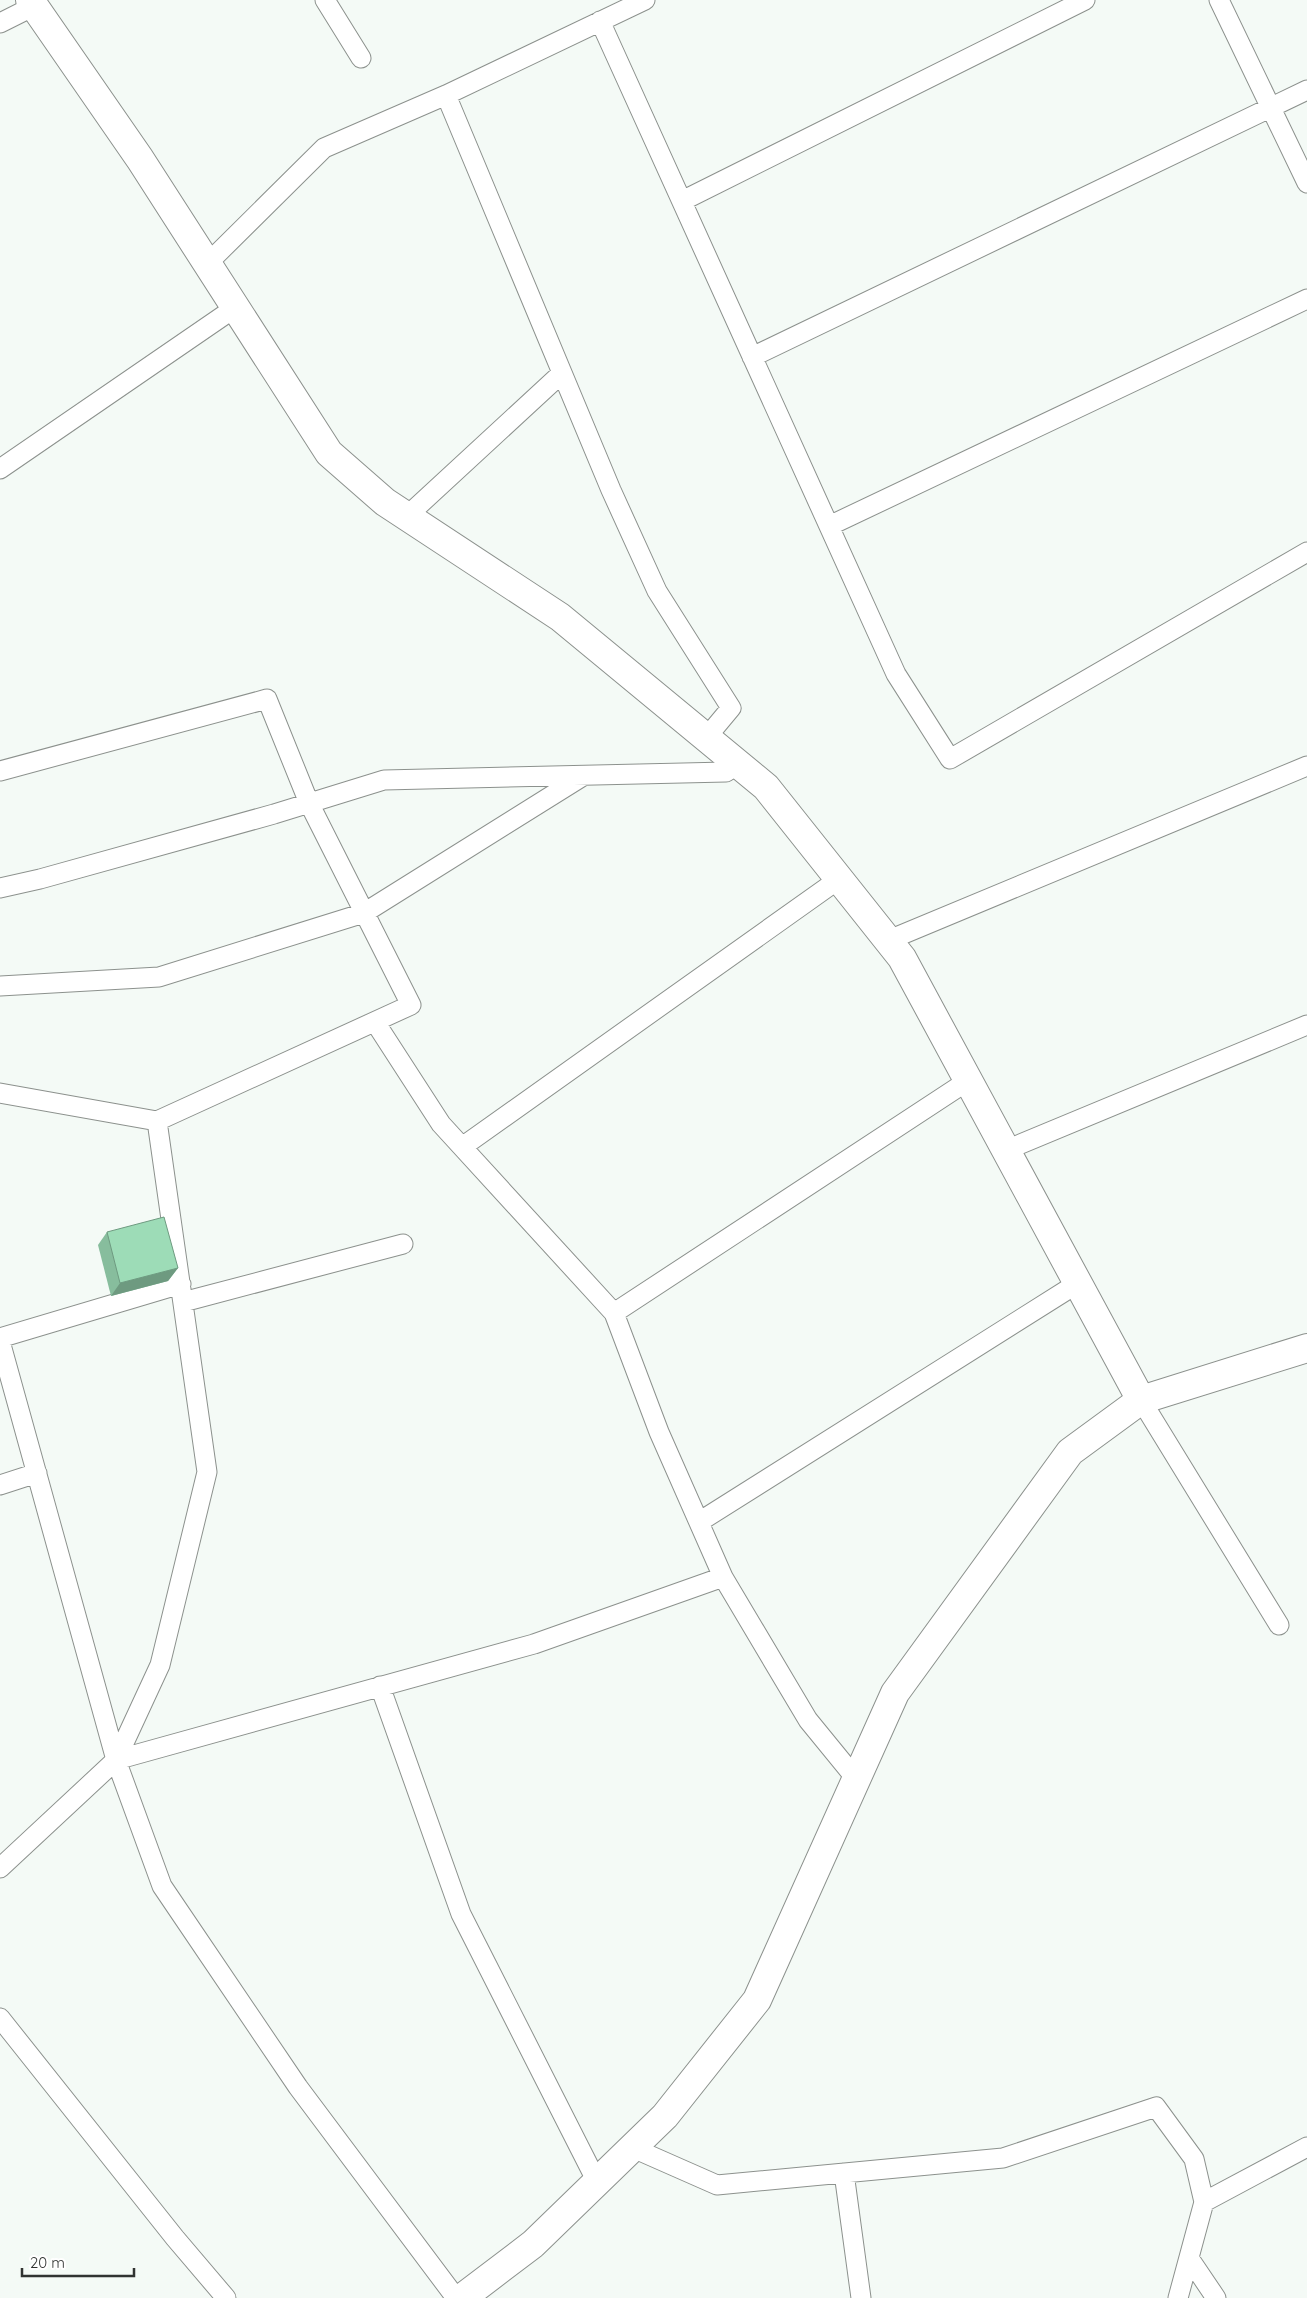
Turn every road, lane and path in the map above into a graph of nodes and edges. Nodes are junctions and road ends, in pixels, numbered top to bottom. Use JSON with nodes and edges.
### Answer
{"nodes":[{"id":1,"x":325,"y":0,"type":"edge"},
{"id":2,"x":645,"y":0,"type":"edge"},
{"id":3,"x":1086,"y":0,"type":"edge"},
{"id":4,"x":1219,"y":0,"type":"edge"},
{"id":5,"x":32,"y":3,"type":"edge"},
{"id":6,"x":600,"y":21,"type":"junction"},
{"id":7,"x":0,"y":23,"type":"edge"},
{"id":8,"x":361,"y":58,"type":"dead end"},
{"id":9,"x":1307,"y":90,"type":"edge"},
{"id":10,"x":446,"y":94,"type":"junction"},
{"id":11,"x":1270,"y":108,"type":"junction"},
{"id":12,"x":1307,"y":183,"type":"edge"},
{"id":13,"x":682,"y":201,"type":"junction"},
{"id":14,"x":207,"y":264,"type":"junction"},
{"id":15,"x":1307,"y":299,"type":"edge"},
{"id":16,"x":236,"y":308,"type":"junction"},
{"id":17,"x":752,"y":357,"type":"junction"},
{"id":18,"x":562,"y":372,"type":"junction"},
{"id":19,"x":0,"y":469,"type":"edge"},
{"id":20,"x":406,"y":517,"type":"junction"},
{"id":21,"x":830,"y":526,"type":"junction"},
{"id":22,"x":1307,"y":552,"type":"edge"},
{"id":23,"x":706,"y":738,"type":"junction"},
{"id":24,"x":738,"y":764,"type":"junction"},
{"id":25,"x":1307,"y":766,"type":"edge"},
{"id":26,"x":0,"y":771,"type":"edge"},
{"id":27,"x":584,"y":775,"type":"junction"},
{"id":28,"x":309,"y":803,"type":"junction"},
{"id":29,"x":839,"y":879,"type":"junction"},
{"id":30,"x":0,"y":888,"type":"edge"},
{"id":31,"x":364,"y":913,"type":"junction"},
{"id":32,"x":888,"y":940,"type":"junction"},
{"id":33,"x":0,"y":986,"type":"edge"},
{"id":34,"x":375,"y":1022,"type":"junction"},
{"id":35,"x":1307,"y":1025,"type":"edge"},
{"id":36,"x":969,"y":1080,"type":"junction"},
{"id":37,"x":0,"y":1093,"type":"edge"},
{"id":38,"x":157,"y":1121,"type":"junction"},
{"id":39,"x":462,"y":1147,"type":"junction"},
{"id":40,"x":1006,"y":1150,"type":"junction"},
{"id":41,"x":403,"y":1244,"type":"dead end"},
{"id":42,"x":1078,"y":1283,"type":"junction"},
{"id":43,"x":182,"y":1293,"type":"junction"},
{"id":44,"x":614,"y":1313,"type":"junction"},
{"id":45,"x":0,"y":1340,"type":"edge"},
{"id":46,"x":1307,"y":1348,"type":"edge"},
{"id":47,"x":1141,"y":1400,"type":"junction"},
{"id":48,"x":37,"y":1473,"type":"junction"},
{"id":49,"x":0,"y":1485,"type":"edge"},
{"id":50,"x":699,"y":1522,"type":"junction"},
{"id":51,"x":723,"y":1577,"type":"junction"},
{"id":52,"x":1279,"y":1625,"type":"dead end"},
{"id":53,"x":380,"y":1686,"type":"junction"},
{"id":54,"x":116,"y":1760,"type":"junction"},
{"id":55,"x":857,"y":1780,"type":"junction"},
{"id":56,"x":0,"y":1868,"type":"edge"},
{"id":57,"x":1,"y":2020,"type":"edge"},
{"id":58,"x":1307,"y":2147,"type":"edge"},
{"id":59,"x":633,"y":2148,"type":"junction"},
{"id":60,"x":844,"y":2174,"type":"junction"},
{"id":61,"x":597,"y":2182,"type":"junction"},
{"id":62,"x":1204,"y":2202,"type":"junction"},
{"id":63,"x":1189,"y":2258,"type":"junction"},
{"id":64,"x":226,"y":2298,"type":"edge"},
{"id":65,"x":456,"y":2298,"type":"edge"},
{"id":66,"x":462,"y":2298,"type":"edge"},
{"id":67,"x":861,"y":2298,"type":"edge"},
{"id":68,"x":1178,"y":2298,"type":"edge"},
{"id":69,"x":1216,"y":2298,"type":"edge"}],
"edges":[{"from":1,"to":8,"type":"lane"},
{"from":2,"to":6,"type":"lane"},
{"from":3,"to":13,"type":"lane"},
{"from":4,"to":11,"type":"lane"},
{"from":5,"to":7,"type":"lane"},
{"from":5,"to":14,"type":"street"},
{"from":6,"to":10,"type":"lane"},
{"from":6,"to":13,"type":"lane"},
{"from":9,"to":11,"type":"lane"},
{"from":10,"to":14,"type":"lane"},
{"from":10,"to":18,"type":"lane"},
{"from":11,"to":12,"type":"lane"},
{"from":11,"to":17,"type":"lane"},
{"from":13,"to":17,"type":"lane"},
{"from":14,"to":16,"type":"street"},
{"from":15,"to":21,"type":"lane"},
{"from":16,"to":19,"type":"lane"},
{"from":16,"to":20,"type":"street"},
{"from":17,"to":21,"type":"lane"},
{"from":18,"to":20,"type":"lane"},
{"from":18,"to":23,"type":"lane"},
{"from":20,"to":23,"type":"street"},
{"from":21,"to":22,"type":"lane"},
{"from":23,"to":24,"type":"street"},
{"from":24,"to":27,"type":"lane"},
{"from":24,"to":29,"type":"street"},
{"from":25,"to":32,"type":"lane"},
{"from":26,"to":28,"type":"lane"},
{"from":27,"to":28,"type":"lane"},
{"from":27,"to":31,"type":"lane"},
{"from":28,"to":30,"type":"lane"},
{"from":28,"to":31,"type":"lane"},
{"from":29,"to":32,"type":"street"},
{"from":29,"to":39,"type":"lane"},
{"from":31,"to":33,"type":"lane"},
{"from":31,"to":34,"type":"lane"},
{"from":32,"to":36,"type":"street"},
{"from":34,"to":38,"type":"lane"},
{"from":34,"to":39,"type":"lane"},
{"from":35,"to":40,"type":"lane"},
{"from":36,"to":40,"type":"street"},
{"from":36,"to":44,"type":"lane"},
{"from":37,"to":38,"type":"lane"},
{"from":38,"to":43,"type":"lane"},
{"from":39,"to":44,"type":"lane"},
{"from":40,"to":42,"type":"street"},
{"from":41,"to":43,"type":"lane"},
{"from":42,"to":47,"type":"street"},
{"from":42,"to":50,"type":"lane"},
{"from":43,"to":45,"type":"lane"},
{"from":43,"to":54,"type":"lane"},
{"from":44,"to":50,"type":"lane"},
{"from":45,"to":48,"type":"lane"},
{"from":46,"to":47,"type":"street"},
{"from":47,"to":52,"type":"lane"},
{"from":47,"to":55,"type":"street"},
{"from":48,"to":49,"type":"lane"},
{"from":48,"to":54,"type":"lane"},
{"from":50,"to":51,"type":"lane"},
{"from":51,"to":53,"type":"lane"},
{"from":51,"to":55,"type":"lane"},
{"from":53,"to":54,"type":"lane"},
{"from":53,"to":61,"type":"lane"},
{"from":54,"to":56,"type":"lane"},
{"from":54,"to":65,"type":"lane"},
{"from":55,"to":59,"type":"street"},
{"from":57,"to":64,"type":"lane"},
{"from":58,"to":62,"type":"lane"},
{"from":59,"to":60,"type":"lane"},
{"from":59,"to":61,"type":"street"},
{"from":60,"to":62,"type":"lane"},
{"from":60,"to":67,"type":"lane"},
{"from":61,"to":66,"type":"street"},
{"from":62,"to":63,"type":"lane"},
{"from":63,"to":68,"type":"lane"},
{"from":63,"to":69,"type":"lane"}]}
